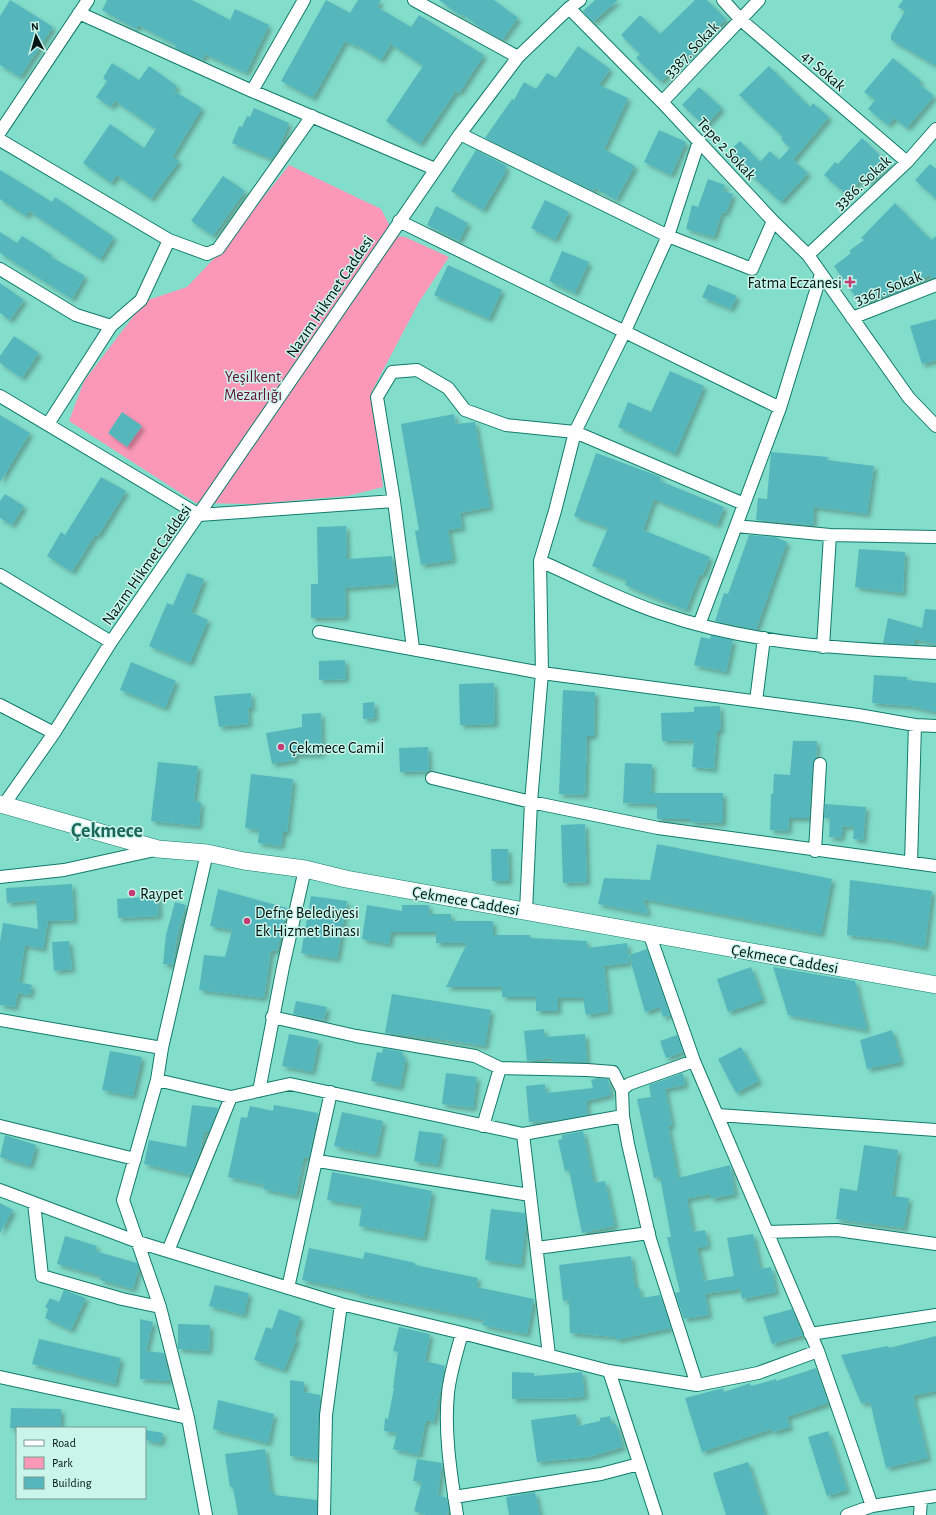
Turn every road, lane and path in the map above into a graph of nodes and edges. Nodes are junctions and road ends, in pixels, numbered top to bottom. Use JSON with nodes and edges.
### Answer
{"nodes":[{"id":1,"x":88,"y":0,"type":"edge"},
{"id":2,"x":304,"y":0,"type":"edge"},
{"id":3,"x":414,"y":0,"type":"edge"},
{"id":4,"x":580,"y":0,"type":"edge"},
{"id":5,"x":724,"y":0,"type":"edge"},
{"id":6,"x":759,"y":0,"type":"edge"},
{"id":7,"x":568,"y":8,"type":"junction"},
{"id":8,"x":79,"y":13,"type":"junction"},
{"id":9,"x":741,"y":20,"type":"junction"},
{"id":10,"x":518,"y":57,"type":"junction"},
{"id":11,"x":252,"y":91,"type":"junction"},
{"id":12,"x":662,"y":102,"type":"junction"},
{"id":13,"x":312,"y":116,"type":"junction"},
{"id":14,"x":936,"y":129,"type":"edge"},
{"id":15,"x":0,"y":132,"type":"edge"},
{"id":16,"x":460,"y":134,"type":"junction"},
{"id":17,"x":0,"y":140,"type":"edge"},
{"id":18,"x":699,"y":141,"type":"junction"},
{"id":19,"x":907,"y":162,"type":"junction"},
{"id":20,"x":435,"y":169,"type":"junction"},
{"id":21,"x":399,"y":221,"type":"junction"},
{"id":22,"x":773,"y":221,"type":"junction"},
{"id":23,"x":668,"y":236,"type":"junction"},
{"id":24,"x":169,"y":240,"type":"junction"},
{"id":25,"x":808,"y":255,"type":"junction"},
{"id":26,"x":0,"y":269,"type":"edge"},
{"id":27,"x":821,"y":274,"type":"junction"},
{"id":28,"x":936,"y":285,"type":"edge"},
{"id":29,"x":852,"y":318,"type":"junction"},
{"id":30,"x":111,"y":326,"type":"junction"},
{"id":31,"x":624,"y":333,"type":"junction"},
{"id":32,"x":0,"y":396,"type":"edge"},
{"id":33,"x":780,"y":408,"type":"junction"},
{"id":34,"x":48,"y":424,"type":"junction"},
{"id":35,"x":936,"y":426,"type":"edge"},
{"id":36,"x":575,"y":432,"type":"junction"},
{"id":37,"x":394,"y":501,"type":"junction"},
{"id":38,"x":744,"y":504,"type":"junction"},
{"id":39,"x":199,"y":514,"type":"junction"},
{"id":40,"x":736,"y":526,"type":"junction"},
{"id":41,"x":830,"y":535,"type":"junction"},
{"id":42,"x":936,"y":537,"type":"edge"},
{"id":43,"x":540,"y":561,"type":"junction"},
{"id":44,"x":0,"y":575,"type":"edge"},
{"id":45,"x":699,"y":625,"type":"junction"},
{"id":46,"x":319,"y":632,"type":"dead end"},
{"id":47,"x":764,"y":638,"type":"junction"},
{"id":48,"x":112,"y":642,"type":"junction"},
{"id":49,"x":822,"y":647,"type":"junction"},
{"id":50,"x":413,"y":648,"type":"junction"},
{"id":51,"x":936,"y":654,"type":"edge"},
{"id":52,"x":542,"y":674,"type":"junction"},
{"id":53,"x":756,"y":701,"type":"junction"},
{"id":54,"x":0,"y":704,"type":"edge"},
{"id":55,"x":915,"y":724,"type":"junction"},
{"id":56,"x":936,"y":726,"type":"edge"},
{"id":57,"x":54,"y":733,"type":"junction"},
{"id":58,"x":820,"y":764,"type":"dead end"},
{"id":59,"x":432,"y":778,"type":"dead end"},
{"id":60,"x":531,"y":802,"type":"junction"},
{"id":61,"x":2,"y":805,"type":"edge"},
{"id":62,"x":158,"y":849,"type":"junction"},
{"id":63,"x":816,"y":851,"type":"junction"},
{"id":64,"x":207,"y":853,"type":"junction"},
{"id":65,"x":911,"y":863,"type":"junction"},
{"id":66,"x":936,"y":866,"type":"edge"},
{"id":67,"x":305,"y":869,"type":"junction"},
{"id":68,"x":0,"y":877,"type":"edge"},
{"id":69,"x":526,"y":911,"type":"junction"},
{"id":70,"x":649,"y":933,"type":"junction"},
{"id":71,"x":936,"y":985,"type":"edge"},
{"id":72,"x":272,"y":1017,"type":"junction"},
{"id":73,"x":0,"y":1020,"type":"edge"},
{"id":74,"x":162,"y":1048,"type":"junction"},
{"id":75,"x":694,"y":1062,"type":"junction"},
{"id":76,"x":500,"y":1068,"type":"junction"},
{"id":77,"x":157,"y":1080,"type":"junction"},
{"id":78,"x":622,"y":1090,"type":"junction"},
{"id":79,"x":259,"y":1091,"type":"junction"},
{"id":80,"x":331,"y":1092,"type":"junction"},
{"id":81,"x":231,"y":1097,"type":"junction"},
{"id":82,"x":718,"y":1115,"type":"junction"},
{"id":83,"x":623,"y":1116,"type":"junction"},
{"id":84,"x":0,"y":1126,"type":"edge"},
{"id":85,"x":484,"y":1126,"type":"junction"},
{"id":86,"x":936,"y":1130,"type":"edge"},
{"id":87,"x":523,"y":1134,"type":"junction"},
{"id":88,"x":135,"y":1159,"type":"junction"},
{"id":89,"x":318,"y":1161,"type":"junction"},
{"id":90,"x":0,"y":1190,"type":"edge"},
{"id":91,"x":530,"y":1195,"type":"junction"},
{"id":92,"x":34,"y":1203,"type":"junction"},
{"id":93,"x":768,"y":1232,"type":"junction"},
{"id":94,"x":649,"y":1233,"type":"junction"},
{"id":95,"x":138,"y":1242,"type":"junction"},
{"id":96,"x":936,"y":1244,"type":"edge"},
{"id":97,"x":537,"y":1248,"type":"junction"},
{"id":98,"x":168,"y":1251,"type":"junction"},
{"id":99,"x":288,"y":1288,"type":"junction"},
{"id":100,"x":341,"y":1304,"type":"junction"},
{"id":101,"x":160,"y":1307,"type":"junction"},
{"id":102,"x":936,"y":1315,"type":"edge"},
{"id":103,"x":462,"y":1333,"type":"junction"},
{"id":104,"x":810,"y":1334,"type":"junction"},
{"id":105,"x":818,"y":1351,"type":"junction"},
{"id":106,"x":549,"y":1355,"type":"junction"},
{"id":107,"x":608,"y":1371,"type":"junction"},
{"id":108,"x":0,"y":1377,"type":"edge"},
{"id":109,"x":697,"y":1385,"type":"junction"},
{"id":110,"x":188,"y":1418,"type":"junction"},
{"id":111,"x":639,"y":1464,"type":"junction"},
{"id":112,"x":936,"y":1496,"type":"edge"},
{"id":113,"x":454,"y":1497,"type":"junction"},
{"id":114,"x":921,"y":1498,"type":"junction"},
{"id":115,"x":872,"y":1506,"type":"junction"},
{"id":116,"x":206,"y":1515,"type":"edge"},
{"id":117,"x":324,"y":1515,"type":"edge"},
{"id":118,"x":458,"y":1515,"type":"edge"},
{"id":119,"x":656,"y":1515,"type":"edge"},
{"id":120,"x":847,"y":1515,"type":"edge"},
{"id":121,"x":920,"y":1515,"type":"edge"}],
"edges":[{"from":1,"to":8,"type":"street"},
{"from":2,"to":11,"type":"street"},
{"from":3,"to":10,"type":"street"},
{"from":4,"to":7,"type":"street","name":"Nazım Hikmet Caddesi"},
{"from":5,"to":9,"type":"street","name":"41 Sokak"},
{"from":6,"to":9,"type":"street","name":"3387. Sokak"},
{"from":7,"to":10,"type":"street","name":"Nazım Hikmet Caddesi"},
{"from":7,"to":12,"type":"street","name":"Tepe 2 Sokak"},
{"from":8,"to":11,"type":"street"},
{"from":8,"to":15,"type":"street"},
{"from":9,"to":12,"type":"street","name":"3387. Sokak"},
{"from":9,"to":19,"type":"street","name":"41 Sokak"},
{"from":10,"to":16,"type":"street","name":"Nazım Hikmet Caddesi"},
{"from":11,"to":13,"type":"street"},
{"from":12,"to":18,"type":"street","name":"Tepe 2 Sokak"},
{"from":13,"to":20,"type":"street"},
{"from":13,"to":24,"type":"street"},
{"from":14,"to":19,"type":"street","name":"3386. Sokak"},
{"from":16,"to":20,"type":"street","name":"Nazım Hikmet Caddesi"},
{"from":16,"to":23,"type":"street"},
{"from":17,"to":24,"type":"street"},
{"from":18,"to":22,"type":"street","name":"Tepe 2 Sokak"},
{"from":18,"to":23,"type":"street"},
{"from":19,"to":25,"type":"street","name":"3386. Sokak"},
{"from":20,"to":21,"type":"street","name":"Nazım Hikmet Caddesi"},
{"from":21,"to":31,"type":"street"},
{"from":21,"to":39,"type":"street","name":"Nazım Hikmet Caddesi"},
{"from":22,"to":23,"type":"street"},
{"from":22,"to":25,"type":"street","name":"Tepe 2 Sokak"},
{"from":23,"to":31,"type":"street"},
{"from":24,"to":30,"type":"street"},
{"from":25,"to":27,"type":"street","name":"Tepe 2 Sokak"},
{"from":26,"to":30,"type":"street"},
{"from":27,"to":29,"type":"street","name":"Tepe 2 Sokak"},
{"from":27,"to":33,"type":"street"},
{"from":28,"to":29,"type":"street","name":"3367. Sokak"},
{"from":29,"to":35,"type":"street","name":"Tepe 2 Sokak"},
{"from":30,"to":34,"type":"street"},
{"from":31,"to":33,"type":"street"},
{"from":31,"to":36,"type":"street"},
{"from":32,"to":34,"type":"street"},
{"from":33,"to":38,"type":"street"},
{"from":34,"to":39,"type":"street"},
{"from":36,"to":37,"type":"street"},
{"from":36,"to":38,"type":"street"},
{"from":36,"to":43,"type":"street"},
{"from":37,"to":39,"type":"street"},
{"from":37,"to":50,"type":"street"},
{"from":38,"to":40,"type":"street"},
{"from":39,"to":48,"type":"street","name":"Nazım Hikmet Caddesi"},
{"from":40,"to":41,"type":"street"},
{"from":40,"to":45,"type":"street"},
{"from":41,"to":42,"type":"street"},
{"from":41,"to":49,"type":"street"},
{"from":43,"to":45,"type":"street"},
{"from":43,"to":52,"type":"street"},
{"from":44,"to":48,"type":"street"},
{"from":45,"to":47,"type":"street"},
{"from":46,"to":50,"type":"street"},
{"from":47,"to":49,"type":"street"},
{"from":47,"to":53,"type":"street"},
{"from":48,"to":57,"type":"street","name":"Nazım Hikmet Caddesi"},
{"from":49,"to":51,"type":"street"},
{"from":50,"to":52,"type":"street"},
{"from":52,"to":53,"type":"street"},
{"from":52,"to":60,"type":"street"},
{"from":53,"to":55,"type":"street"},
{"from":54,"to":57,"type":"street"},
{"from":55,"to":56,"type":"street"},
{"from":55,"to":65,"type":"street"},
{"from":57,"to":61,"type":"street","name":"Nazım Hikmet Caddesi"},
{"from":58,"to":63,"type":"street"},
{"from":59,"to":60,"type":"street"},
{"from":60,"to":63,"type":"street"},
{"from":60,"to":69,"type":"street"},
{"from":61,"to":62,"type":"main road","name":"Çekmece Caddesi"},
{"from":62,"to":64,"type":"main road","name":"Çekmece Caddesi"},
{"from":62,"to":68,"type":"street"},
{"from":63,"to":65,"type":"street"},
{"from":64,"to":67,"type":"main road","name":"Çekmece Caddesi"},
{"from":64,"to":74,"type":"street"},
{"from":65,"to":66,"type":"street"},
{"from":67,"to":69,"type":"main road","name":"Çekmece Caddesi"},
{"from":67,"to":72,"type":"street"},
{"from":69,"to":70,"type":"main road","name":"Çekmece Caddesi"},
{"from":70,"to":71,"type":"main road","name":"Çekmece Caddesi"},
{"from":70,"to":75,"type":"street"},
{"from":72,"to":76,"type":"street"},
{"from":72,"to":79,"type":"street"},
{"from":73,"to":74,"type":"street"},
{"from":74,"to":77,"type":"street"},
{"from":75,"to":78,"type":"street"},
{"from":75,"to":82,"type":"street"},
{"from":76,"to":78,"type":"street"},
{"from":76,"to":85,"type":"street"},
{"from":77,"to":81,"type":"street"},
{"from":77,"to":88,"type":"street"},
{"from":78,"to":83,"type":"street"},
{"from":79,"to":80,"type":"street"},
{"from":79,"to":81,"type":"street"},
{"from":80,"to":85,"type":"street"},
{"from":80,"to":89,"type":"street"},
{"from":81,"to":98,"type":"street"},
{"from":82,"to":86,"type":"street"},
{"from":82,"to":93,"type":"street"},
{"from":83,"to":87,"type":"street"},
{"from":83,"to":94,"type":"street"},
{"from":84,"to":88,"type":"street"},
{"from":85,"to":87,"type":"street"},
{"from":87,"to":91,"type":"street"},
{"from":88,"to":95,"type":"street"},
{"from":89,"to":91,"type":"street"},
{"from":89,"to":99,"type":"street"},
{"from":90,"to":92,"type":"street"},
{"from":91,"to":97,"type":"street"},
{"from":92,"to":95,"type":"street"},
{"from":92,"to":101,"type":"street"},
{"from":93,"to":96,"type":"street"},
{"from":93,"to":104,"type":"street"},
{"from":94,"to":97,"type":"street"},
{"from":94,"to":109,"type":"street"},
{"from":95,"to":98,"type":"street"},
{"from":95,"to":101,"type":"street"},
{"from":97,"to":106,"type":"street"},
{"from":98,"to":99,"type":"street"},
{"from":99,"to":100,"type":"street"},
{"from":100,"to":103,"type":"street"},
{"from":100,"to":117,"type":"street"},
{"from":101,"to":110,"type":"street"},
{"from":102,"to":104,"type":"street"},
{"from":103,"to":106,"type":"street"},
{"from":103,"to":113,"type":"street"},
{"from":104,"to":105,"type":"street"},
{"from":105,"to":109,"type":"street"},
{"from":105,"to":115,"type":"street"},
{"from":106,"to":107,"type":"street"},
{"from":107,"to":109,"type":"street"},
{"from":107,"to":111,"type":"street"},
{"from":108,"to":110,"type":"street"},
{"from":110,"to":116,"type":"street"},
{"from":111,"to":113,"type":"street"},
{"from":111,"to":119,"type":"street"},
{"from":112,"to":114,"type":"street"},
{"from":113,"to":118,"type":"street"},
{"from":114,"to":115,"type":"street"},
{"from":114,"to":121,"type":"street"},
{"from":115,"to":120,"type":"street"}]}
